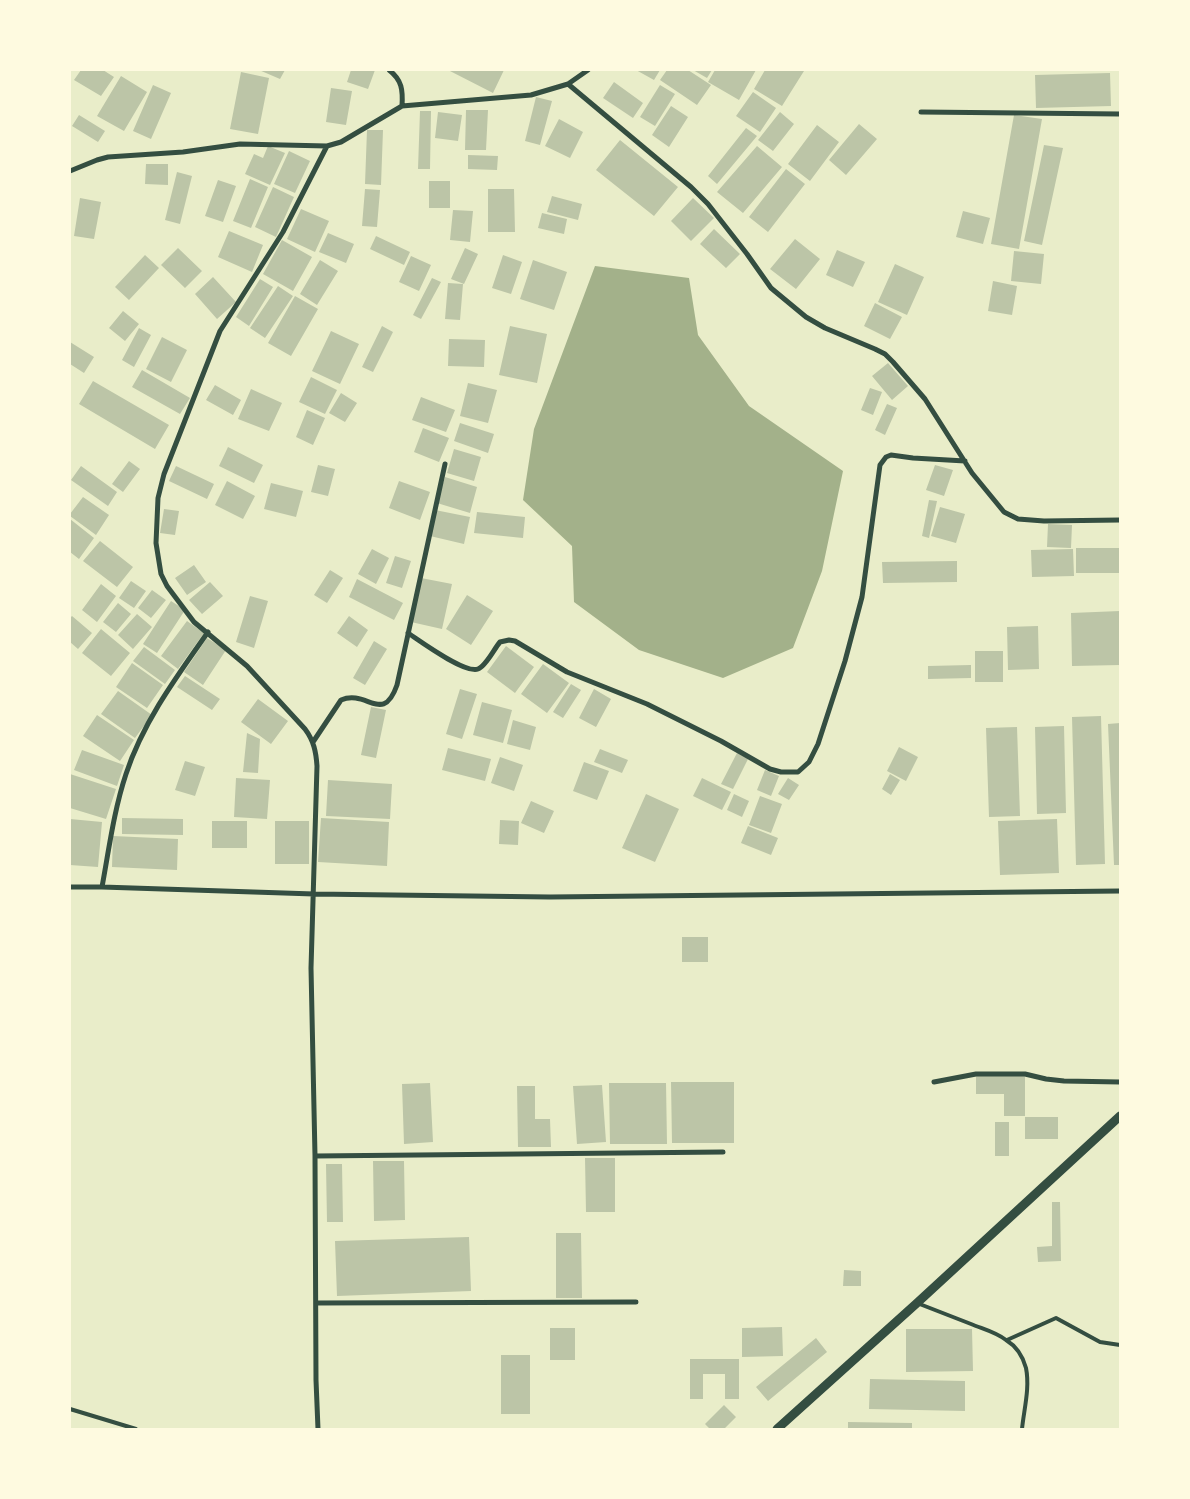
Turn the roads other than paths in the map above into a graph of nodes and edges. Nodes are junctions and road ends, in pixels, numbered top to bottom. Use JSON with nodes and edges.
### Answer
{"nodes":[{"id":1,"x":389,"y":70,"type":"edge"},
{"id":2,"x":588,"y":70,"type":"edge"},
{"id":3,"x":568,"y":84,"type":"junction"},
{"id":4,"x":402,"y":106,"type":"junction"},
{"id":5,"x":921,"y":112,"type":"dead end"},
{"id":6,"x":1120,"y":114,"type":"edge"},
{"id":7,"x":327,"y":146,"type":"junction"},
{"id":8,"x":70,"y":171,"type":"edge"},
{"id":9,"x":965,"y":461,"type":"junction"},
{"id":10,"x":445,"y":464,"type":"dead end"},
{"id":11,"x":1120,"y":520,"type":"edge"},
{"id":12,"x":208,"y":632,"type":"junction"},
{"id":13,"x":408,"y":633,"type":"junction"},
{"id":14,"x":313,"y":742,"type":"junction"},
{"id":15,"x":70,"y":887,"type":"edge"},
{"id":16,"x":102,"y":887,"type":"junction"},
{"id":17,"x":1120,"y":891,"type":"edge"},
{"id":18,"x":314,"y":894,"type":"junction"},
{"id":19,"x":934,"y":1082,"type":"dead end"},
{"id":20,"x":1120,"y":1082,"type":"edge"},
{"id":21,"x":1120,"y":1116,"type":"edge"},
{"id":22,"x":723,"y":1152,"type":"dead end"},
{"id":23,"x":315,"y":1156,"type":"junction"},
{"id":24,"x":636,"y":1302,"type":"dead end"},
{"id":25,"x":316,"y":1303,"type":"junction"},
{"id":26,"x":917,"y":1303,"type":"junction"},
{"id":27,"x":1007,"y":1340,"type":"junction"},
{"id":28,"x":1120,"y":1345,"type":"edge"},
{"id":29,"x":70,"y":1409,"type":"edge"},
{"id":30,"x":136,"y":1429,"type":"edge"},
{"id":31,"x":318,"y":1429,"type":"edge"},
{"id":32,"x":777,"y":1429,"type":"edge"},
{"id":33,"x":1022,"y":1429,"type":"edge"}],
"edges":[{"from":1,"to":4,"type":"street"},
{"from":2,"to":3,"type":"street"},
{"from":3,"to":4,"type":"street"},
{"from":3,"to":9,"type":"street"},
{"from":4,"to":7,"type":"street"},
{"from":5,"to":6,"type":"street"},
{"from":7,"to":8,"type":"street"},
{"from":7,"to":12,"type":"street"},
{"from":9,"to":11,"type":"street"},
{"from":9,"to":13,"type":"street"},
{"from":10,"to":13,"type":"street"},
{"from":12,"to":14,"type":"street"},
{"from":12,"to":16,"type":"street"},
{"from":13,"to":14,"type":"street"},
{"from":14,"to":18,"type":"street"},
{"from":15,"to":16,"type":"street"},
{"from":16,"to":18,"type":"street"},
{"from":17,"to":18,"type":"street"},
{"from":18,"to":23,"type":"street"},
{"from":19,"to":20,"type":"street"},
{"from":21,"to":26,"type":"street"},
{"from":22,"to":23,"type":"street"},
{"from":23,"to":25,"type":"street"},
{"from":24,"to":25,"type":"street"},
{"from":25,"to":31,"type":"street"},
{"from":26,"to":27,"type":"lane"},
{"from":26,"to":32,"type":"street"},
{"from":27,"to":28,"type":"lane"},
{"from":27,"to":33,"type":"lane"},
{"from":29,"to":30,"type":"lane"}]}
